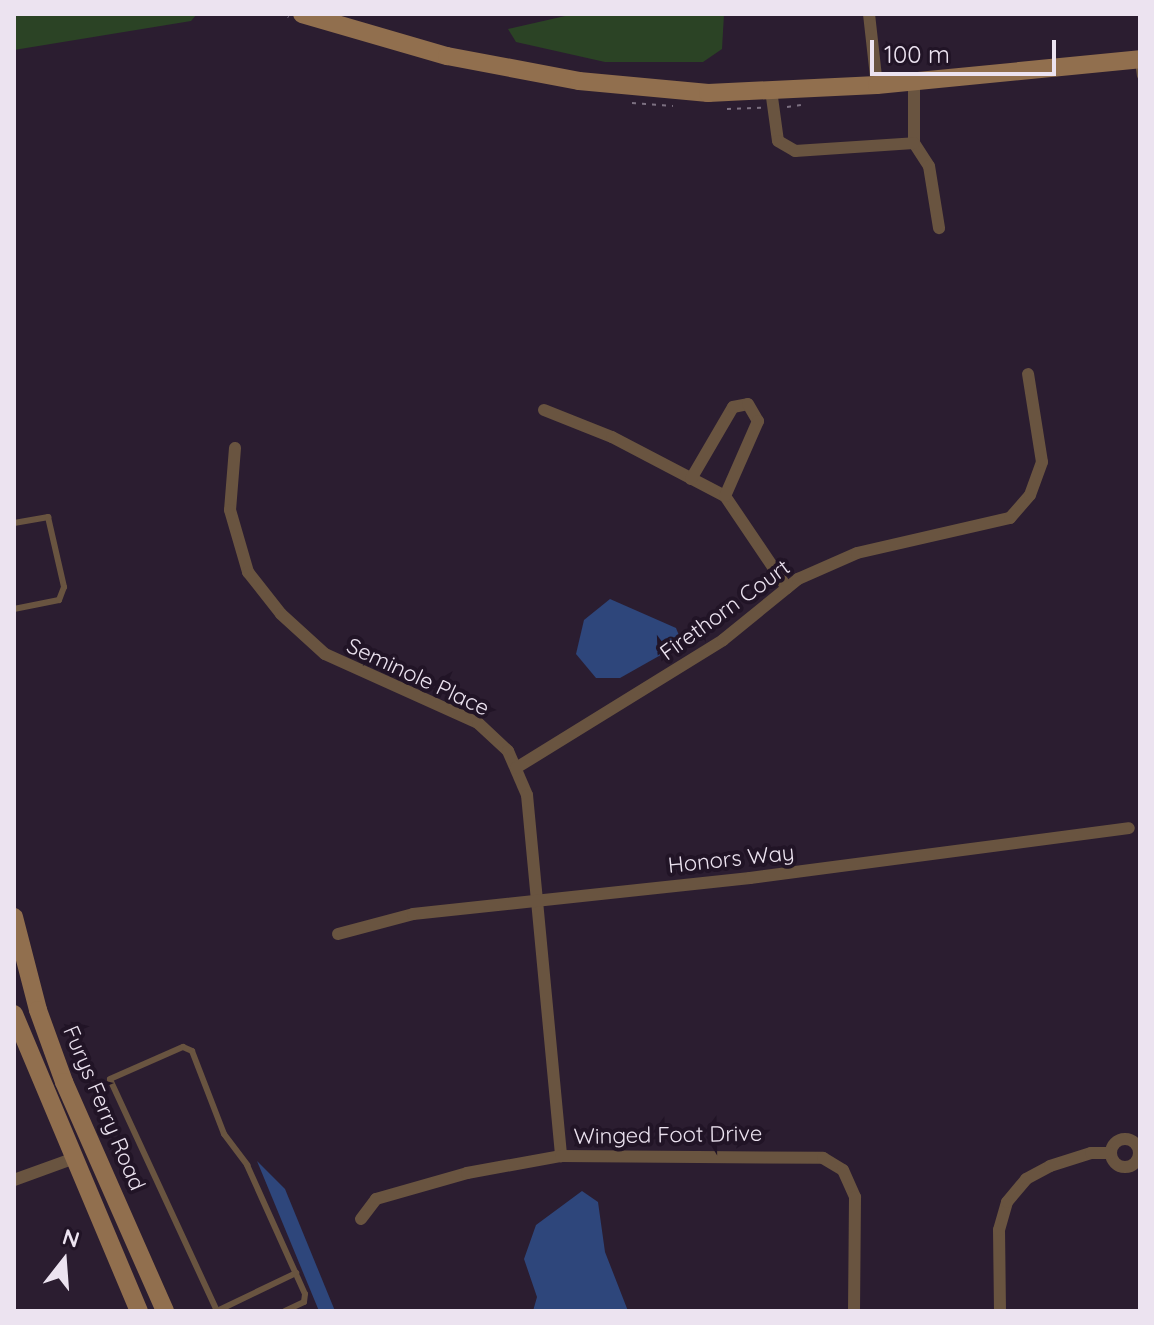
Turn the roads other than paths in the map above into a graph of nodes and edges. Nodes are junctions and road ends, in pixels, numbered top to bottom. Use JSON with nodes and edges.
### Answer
{"nodes":[{"id":1,"x":302,"y":14,"type":"edge"},
{"id":2,"x":869,"y":14,"type":"edge"},
{"id":3,"x":1139,"y":64,"type":"edge"},
{"id":4,"x":914,"y":81,"type":"junction"},
{"id":5,"x":877,"y":85,"type":"junction"},
{"id":6,"x":771,"y":90,"type":"junction"},
{"id":7,"x":914,"y":143,"type":"junction"},
{"id":8,"x":939,"y":228,"type":"dead end"},
{"id":9,"x":1028,"y":374,"type":"dead end"},
{"id":10,"x":544,"y":410,"type":"dead end"},
{"id":11,"x":235,"y":448,"type":"dead end"},
{"id":12,"x":691,"y":479,"type":"junction"},
{"id":13,"x":725,"y":496,"type":"junction"},
{"id":14,"x":14,"y":523,"type":"edge"},
{"id":15,"x":787,"y":588,"type":"junction"},
{"id":16,"x":14,"y":609,"type":"edge"},
{"id":17,"x":516,"y":768,"type":"junction"},
{"id":18,"x":1129,"y":828,"type":"dead end"},
{"id":19,"x":538,"y":899,"type":"junction"},
{"id":20,"x":14,"y":917,"type":"edge"},
{"id":21,"x":338,"y":934,"type":"dead end"},
{"id":22,"x":14,"y":1014,"type":"edge"},
{"id":23,"x":1110,"y":1153,"type":"dead end"},
{"id":24,"x":561,"y":1156,"type":"junction"},
{"id":25,"x":72,"y":1159,"type":"junction"},
{"id":26,"x":14,"y":1180,"type":"edge"},
{"id":27,"x":361,"y":1219,"type":"dead end"},
{"id":28,"x":296,"y":1273,"type":"junction"},
{"id":29,"x":304,"y":1302,"type":"junction"},
{"id":30,"x":234,"y":1303,"type":"junction"},
{"id":31,"x":139,"y":1311,"type":"edge"},
{"id":32,"x":165,"y":1311,"type":"edge"},
{"id":33,"x":217,"y":1311,"type":"edge"},
{"id":34,"x":237,"y":1311,"type":"edge"},
{"id":35,"x":285,"y":1311,"type":"edge"},
{"id":36,"x":308,"y":1311,"type":"edge"},
{"id":37,"x":854,"y":1311,"type":"edge"},
{"id":38,"x":1000,"y":1311,"type":"edge"}],
"edges":[{"from":1,"to":6,"type":"street"},
{"from":2,"to":5,"type":"street"},
{"from":3,"to":4,"type":"street"},
{"from":4,"to":5,"type":"street"},
{"from":4,"to":7,"type":"street"},
{"from":5,"to":6,"type":"street"},
{"from":6,"to":7,"type":"street"},
{"from":7,"to":8,"type":"street"},
{"from":9,"to":15,"type":"street","name":"Firethorn Court"},
{"from":10,"to":12,"type":"street"},
{"from":11,"to":17,"type":"street","name":"Seminole Place"},
{"from":12,"to":13,"type":"street"},
{"from":12,"to":13,"type":"street"},
{"from":13,"to":15,"type":"street"},
{"from":14,"to":16,"type":"lane"},
{"from":15,"to":17,"type":"street","name":"Firethorn Court"},
{"from":17,"to":19,"type":"street","name":"Seminole Place"},
{"from":18,"to":19,"type":"street","name":"Honors Way"},
{"from":19,"to":21,"type":"street","name":"Honors Way"},
{"from":19,"to":24,"type":"street","name":"Seminole Place"},
{"from":20,"to":32,"type":"street","name":"Furys Ferry Road"},
{"from":22,"to":25,"type":"street"},
{"from":23,"to":38,"type":"street"},
{"from":24,"to":27,"type":"street","name":"Winged Foot Drive"},
{"from":24,"to":37,"type":"street","name":"Winged Foot Drive"},
{"from":25,"to":26,"type":"street"},
{"from":25,"to":31,"type":"street"},
{"from":28,"to":29,"type":"lane"},
{"from":28,"to":30,"type":"lane"},
{"from":28,"to":33,"type":"lane"},
{"from":29,"to":35,"type":"lane"},
{"from":29,"to":36,"type":"lane"},
{"from":30,"to":33,"type":"lane"},
{"from":30,"to":34,"type":"lane"}]}
